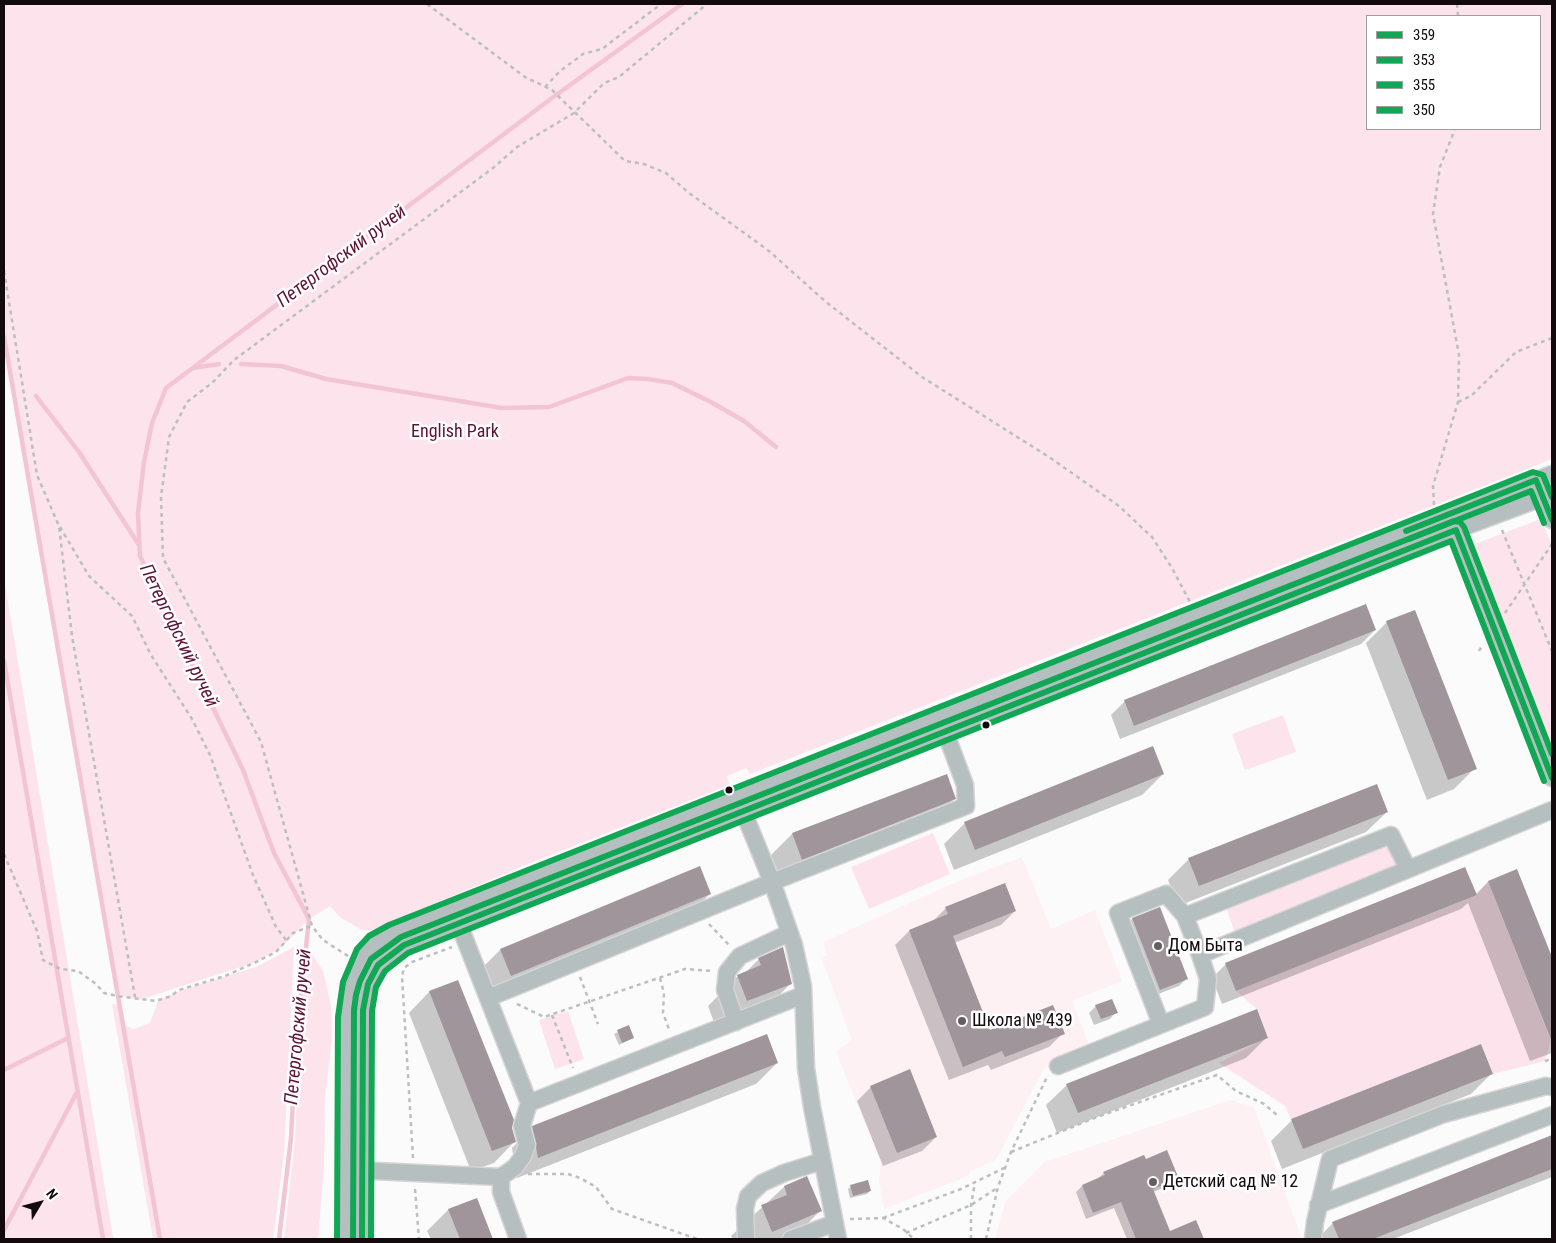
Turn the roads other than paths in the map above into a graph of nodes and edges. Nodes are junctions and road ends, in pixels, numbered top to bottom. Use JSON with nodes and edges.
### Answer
{"nodes":[{"id":1,"x":1552,"y":474,"type":"edge"},
{"id":2,"x":1536,"y":480,"type":"junction"},
{"id":3,"x":1548,"y":496,"type":"edge"},
{"id":4,"x":1441,"y":512,"type":"junction"},
{"id":5,"x":1552,"y":520,"type":"edge"},
{"id":6,"x":1456,"y":530,"type":"junction"},
{"id":7,"x":942,"y":724,"type":"junction"},
{"id":8,"x":1552,"y":778,"type":"edge"},
{"id":9,"x":740,"y":804,"type":"junction"},
{"id":10,"x":1552,"y":810,"type":"edge"},
{"id":11,"x":1408,"y":869,"type":"junction"},
{"id":12,"x":772,"y":882,"type":"junction"},
{"id":13,"x":1185,"y":916,"type":"junction"},
{"id":14,"x":456,"y":917,"type":"junction"},
{"id":15,"x":789,"y":933,"type":"junction"},
{"id":16,"x":1200,"y":955,"type":"junction"},
{"id":17,"x":366,"y":968,"type":"junction"},
{"id":18,"x":803,"y":995,"type":"junction"},
{"id":19,"x":493,"y":996,"type":"junction"},
{"id":20,"x":736,"y":1022,"type":"junction"},
{"id":21,"x":1161,"y":1024,"type":"junction"},
{"id":22,"x":1058,"y":1066,"type":"road end"},
{"id":23,"x":1552,"y":1087,"type":"edge"},
{"id":24,"x":529,"y":1103,"type":"junction"},
{"id":25,"x":1552,"y":1115,"type":"edge"},
{"id":26,"x":822,"y":1161,"type":"junction"},
{"id":27,"x":346,"y":1170,"type":"junction"},
{"id":28,"x":363,"y":1170,"type":"junction"},
{"id":29,"x":501,"y":1177,"type":"junction"},
{"id":30,"x":1318,"y":1205,"type":"junction"},
{"id":31,"x":835,"y":1223,"type":"junction"},
{"id":32,"x":346,"y":1239,"type":"edge"},
{"id":33,"x":362,"y":1239,"type":"edge"},
{"id":34,"x":518,"y":1239,"type":"edge"},
{"id":35,"x":746,"y":1239,"type":"edge"},
{"id":36,"x":791,"y":1239,"type":"edge"},
{"id":37,"x":838,"y":1239,"type":"edge"},
{"id":38,"x":1313,"y":1239,"type":"edge"}],
"edges":[{"from":1,"to":2,"type":"street"},
{"from":2,"to":3,"type":"street"},
{"from":2,"to":4,"type":"street"},
{"from":3,"to":5,"type":"street"},
{"from":3,"to":6,"type":"street"},
{"from":4,"to":6,"type":"street"},
{"from":4,"to":7,"type":"street"},
{"from":6,"to":7,"type":"street"},
{"from":6,"to":8,"type":"street"},
{"from":7,"to":9,"type":"street"},
{"from":7,"to":12,"type":"street"},
{"from":9,"to":12,"type":"street"},
{"from":9,"to":14,"type":"street"},
{"from":10,"to":11,"type":"street"},
{"from":11,"to":13,"type":"street"},
{"from":11,"to":16,"type":"street"},
{"from":12,"to":15,"type":"street"},
{"from":12,"to":19,"type":"street"},
{"from":13,"to":16,"type":"street"},
{"from":13,"to":21,"type":"street"},
{"from":14,"to":17,"type":"street"},
{"from":14,"to":19,"type":"street"},
{"from":15,"to":18,"type":"street"},
{"from":15,"to":20,"type":"street"},
{"from":16,"to":21,"type":"street"},
{"from":17,"to":27,"type":"street"},
{"from":17,"to":28,"type":"street"},
{"from":18,"to":20,"type":"street"},
{"from":18,"to":26,"type":"street"},
{"from":19,"to":24,"type":"street"},
{"from":20,"to":24,"type":"street"},
{"from":21,"to":22,"type":"street"},
{"from":23,"to":30,"type":"street"},
{"from":24,"to":29,"type":"street"},
{"from":25,"to":30,"type":"street"},
{"from":26,"to":31,"type":"street"},
{"from":26,"to":35,"type":"street"},
{"from":27,"to":28,"type":"street"},
{"from":27,"to":32,"type":"street"},
{"from":28,"to":29,"type":"street"},
{"from":28,"to":33,"type":"street"},
{"from":29,"to":34,"type":"street"},
{"from":30,"to":38,"type":"street"},
{"from":31,"to":36,"type":"street"},
{"from":31,"to":37,"type":"street"}]}
